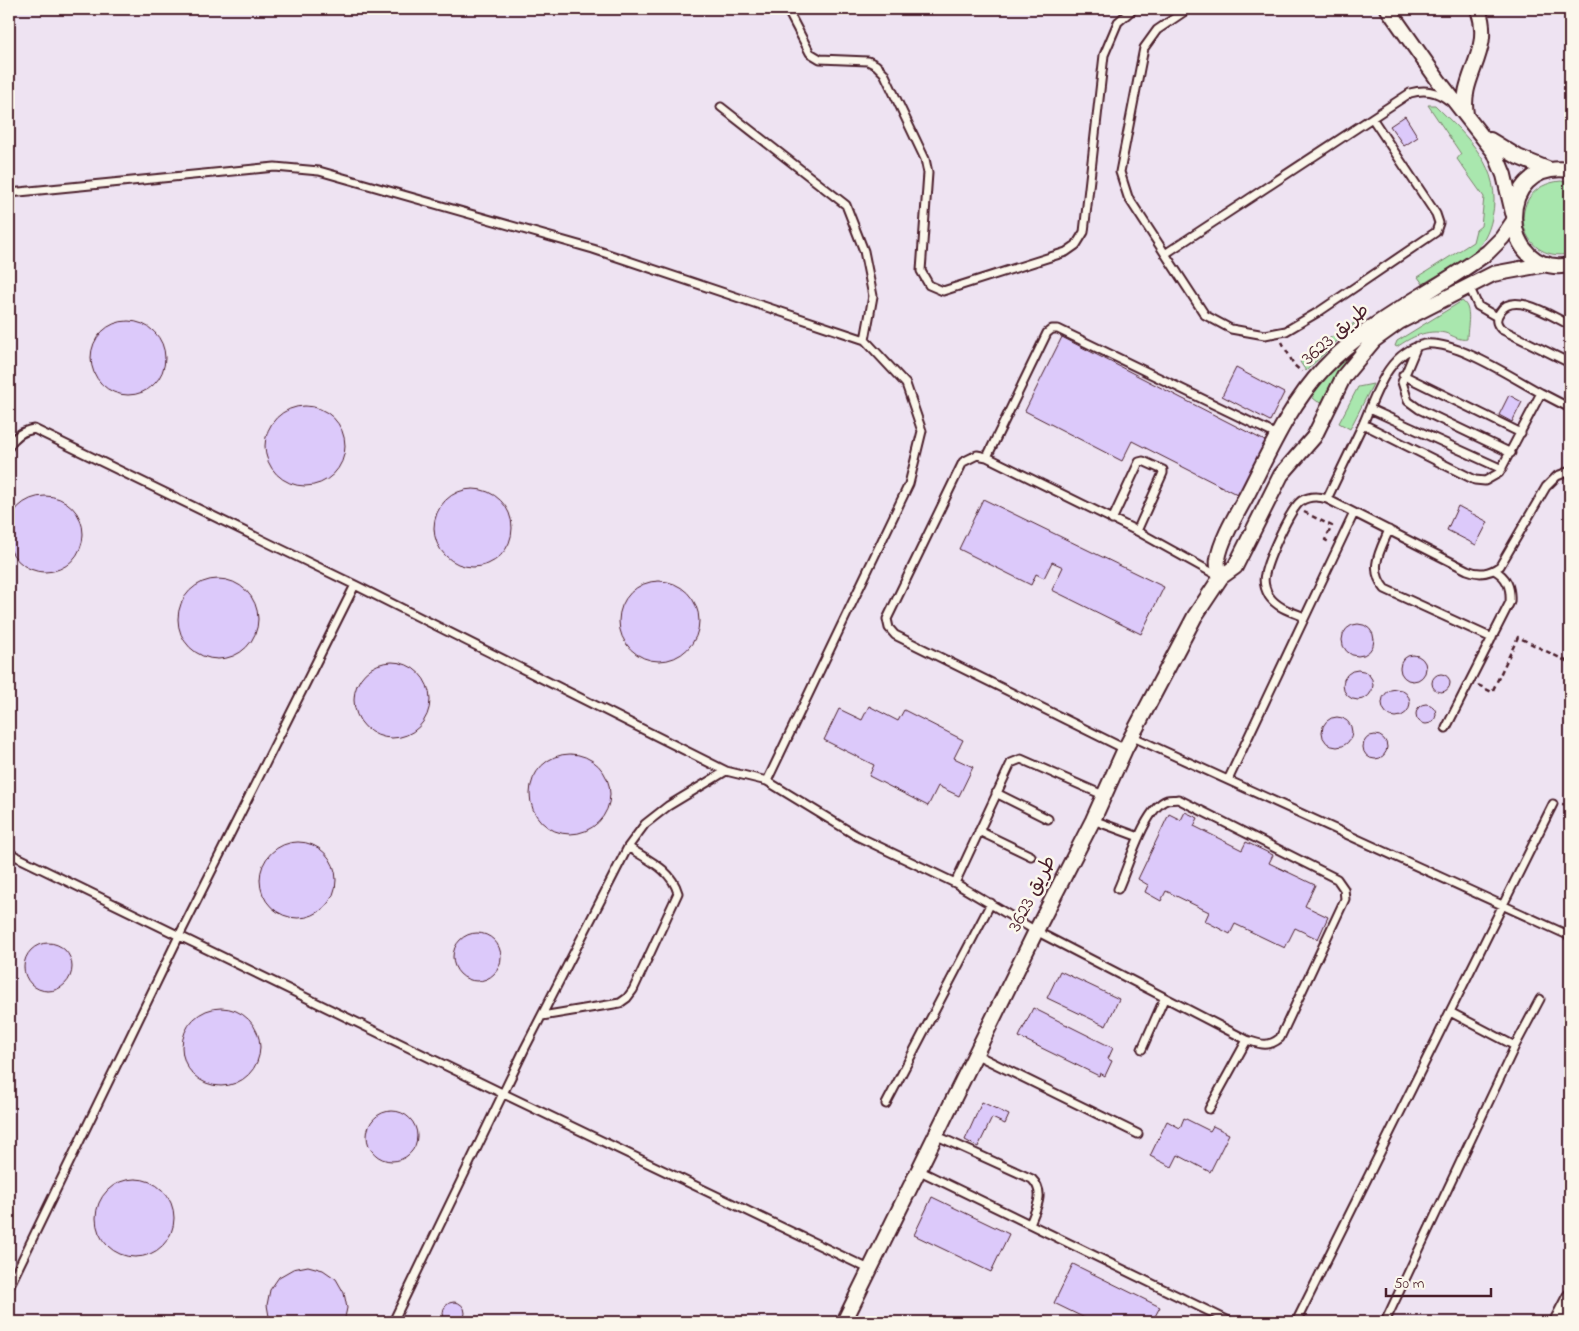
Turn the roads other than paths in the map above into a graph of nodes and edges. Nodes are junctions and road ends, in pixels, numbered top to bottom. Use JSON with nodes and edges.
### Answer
{"nodes":[{"id":1,"x":787,"y":9,"type":"edge"},
{"id":2,"x":1133,"y":9,"type":"edge"},
{"id":3,"x":1188,"y":9,"type":"edge"},
{"id":4,"x":1388,"y":9,"type":"edge"},
{"id":5,"x":1478,"y":9,"type":"edge"},
{"id":6,"x":1443,"y":88,"type":"junction"},
{"id":7,"x":1467,"y":91,"type":"junction"},
{"id":8,"x":721,"y":107,"type":"dead end"},
{"id":9,"x":1466,"y":114,"type":"junction"},
{"id":10,"x":1372,"y":118,"type":"junction"},
{"id":11,"x":1482,"y":133,"type":"junction"},
{"id":12,"x":1550,"y":170,"type":"junction"},
{"id":13,"x":1570,"y":170,"type":"edge"},
{"id":14,"x":9,"y":193,"type":"edge"},
{"id":15,"x":1513,"y":218,"type":"junction"},
{"id":16,"x":1165,"y":254,"type":"junction"},
{"id":17,"x":1547,"y":264,"type":"junction"},
{"id":18,"x":1570,"y":265,"type":"edge"},
{"id":19,"x":1469,"y":286,"type":"junction"},
{"id":20,"x":1497,"y":317,"type":"junction"},
{"id":21,"x":1570,"y":325,"type":"edge"},
{"id":22,"x":865,"y":340,"type":"junction"},
{"id":23,"x":1417,"y":346,"type":"junction"},
{"id":24,"x":1570,"y":363,"type":"edge"},
{"id":25,"x":1403,"y":375,"type":"junction"},
{"id":26,"x":1541,"y":393,"type":"junction"},
{"id":27,"x":1570,"y":408,"type":"edge"},
{"id":28,"x":1370,"y":409,"type":"junction"},
{"id":29,"x":1363,"y":424,"type":"junction"},
{"id":30,"x":1521,"y":433,"type":"junction"},
{"id":31,"x":1277,"y":436,"type":"junction"},
{"id":32,"x":9,"y":447,"type":"edge"},
{"id":33,"x":1511,"y":452,"type":"junction"},
{"id":34,"x":987,"y":457,"type":"junction"},
{"id":35,"x":1502,"y":469,"type":"junction"},
{"id":36,"x":1570,"y":470,"type":"edge"},
{"id":37,"x":1327,"y":499,"type":"junction"},
{"id":38,"x":1354,"y":513,"type":"junction"},
{"id":39,"x":1112,"y":520,"type":"junction"},
{"id":40,"x":1389,"y":530,"type":"junction"},
{"id":41,"x":1137,"y":531,"type":"junction"},
{"id":42,"x":1494,"y":570,"type":"junction"},
{"id":43,"x":1221,"y":577,"type":"junction"},
{"id":44,"x":355,"y":585,"type":"junction"},
{"id":45,"x":1305,"y":617,"type":"junction"},
{"id":46,"x":1492,"y":638,"type":"junction"},
{"id":47,"x":1446,"y":728,"type":"dead end"},
{"id":48,"x":1128,"y":743,"type":"junction"},
{"id":49,"x":726,"y":771,"type":"junction"},
{"id":50,"x":1228,"y":780,"type":"junction"},
{"id":51,"x":767,"y":781,"type":"junction"},
{"id":52,"x":996,"y":793,"type":"junction"},
{"id":53,"x":1103,"y":795,"type":"junction"},
{"id":54,"x":1553,"y":804,"type":"dead end"},
{"id":55,"x":1048,"y":819,"type":"dead end"},
{"id":56,"x":1093,"y":820,"type":"junction"},
{"id":57,"x":979,"y":830,"type":"junction"},
{"id":58,"x":1139,"y":837,"type":"junction"},
{"id":59,"x":628,"y":846,"type":"junction"},
{"id":60,"x":9,"y":853,"type":"edge"},
{"id":61,"x":1031,"y":856,"type":"dead end"},
{"id":62,"x":955,"y":883,"type":"junction"},
{"id":63,"x":1118,"y":889,"type":"dead end"},
{"id":64,"x":990,"y":903,"type":"junction"},
{"id":65,"x":1503,"y":905,"type":"junction"},
{"id":66,"x":1036,"y":931,"type":"junction"},
{"id":67,"x":179,"y":936,"type":"junction"},
{"id":68,"x":1570,"y":936,"type":"edge"},
{"id":69,"x":1164,"y":999,"type":"junction"},
{"id":70,"x":1540,"y":999,"type":"dead end"},
{"id":71,"x":1450,"y":1012,"type":"junction"},
{"id":72,"x":542,"y":1016,"type":"junction"},
{"id":73,"x":1247,"y":1040,"type":"junction"},
{"id":74,"x":1515,"y":1046,"type":"junction"},
{"id":75,"x":1142,"y":1049,"type":"dead end"},
{"id":76,"x":975,"y":1054,"type":"junction"},
{"id":77,"x":505,"y":1091,"type":"junction"},
{"id":78,"x":886,"y":1104,"type":"dead end"},
{"id":79,"x":1209,"y":1108,"type":"dead end"},
{"id":80,"x":1138,"y":1134,"type":"dead end"},
{"id":81,"x":936,"y":1135,"type":"junction"},
{"id":82,"x":918,"y":1170,"type":"junction"},
{"id":83,"x":1030,"y":1224,"type":"junction"},
{"id":84,"x":871,"y":1264,"type":"junction"},
{"id":85,"x":9,"y":1287,"type":"edge"},
{"id":86,"x":1570,"y":1296,"type":"edge"},
{"id":87,"x":393,"y":1322,"type":"edge"},
{"id":88,"x":844,"y":1322,"type":"edge"},
{"id":89,"x":1231,"y":1322,"type":"edge"},
{"id":90,"x":1296,"y":1322,"type":"edge"},
{"id":91,"x":1385,"y":1322,"type":"edge"},
{"id":92,"x":1557,"y":1322,"type":"edge"}],
"edges":[{"from":1,"to":2,"type":"lane"},
{"from":3,"to":16,"type":"lane"},
{"from":4,"to":6,"type":"street"},
{"from":5,"to":7,"type":"street"},
{"from":6,"to":7,"type":"street"},
{"from":6,"to":9,"type":"street"},
{"from":7,"to":9,"type":"street"},
{"from":8,"to":22,"type":"lane"},
{"from":9,"to":10,"type":"lane"},
{"from":9,"to":11,"type":"street"},
{"from":10,"to":16,"type":"lane"},
{"from":10,"to":16,"type":"lane"},
{"from":11,"to":12,"type":"street"},
{"from":11,"to":15,"type":"street"},
{"from":12,"to":13,"type":"street"},
{"from":12,"to":15,"type":"street","name":"طريق 3623"},
{"from":14,"to":22,"type":"lane"},
{"from":15,"to":17,"type":"street"},
{"from":15,"to":31,"type":"street","name":"طريق 3623"},
{"from":17,"to":18,"type":"street","name":"طريق 3623"},
{"from":17,"to":19,"type":"street","name":"طريق 3623"},
{"from":19,"to":20,"type":"lane"},
{"from":19,"to":43,"type":"street","name":"طريق 3623"},
{"from":20,"to":21,"type":"lane"},
{"from":20,"to":24,"type":"lane"},
{"from":22,"to":51,"type":"lane"},
{"from":23,"to":25,"type":"lane"},
{"from":23,"to":26,"type":"lane"},
{"from":23,"to":28,"type":"lane"},
{"from":25,"to":30,"type":"lane"},
{"from":25,"to":33,"type":"lane"},
{"from":26,"to":27,"type":"lane"},
{"from":26,"to":30,"type":"lane"},
{"from":28,"to":29,"type":"lane"},
{"from":28,"to":35,"type":"lane"},
{"from":29,"to":35,"type":"lane"},
{"from":29,"to":37,"type":"lane"},
{"from":30,"to":33,"type":"lane"},
{"from":31,"to":34,"type":"lane"},
{"from":31,"to":43,"type":"street","name":"طريق 3623"},
{"from":32,"to":44,"type":"lane"},
{"from":33,"to":35,"type":"lane"},
{"from":34,"to":39,"type":"lane"},
{"from":34,"to":48,"type":"lane"},
{"from":36,"to":42,"type":"lane"},
{"from":37,"to":38,"type":"lane"},
{"from":37,"to":45,"type":"lane"},
{"from":38,"to":40,"type":"lane"},
{"from":38,"to":45,"type":"lane"},
{"from":39,"to":41,"type":"lane"},
{"from":39,"to":41,"type":"lane"},
{"from":40,"to":42,"type":"lane"},
{"from":40,"to":46,"type":"lane"},
{"from":41,"to":43,"type":"lane"},
{"from":42,"to":46,"type":"lane"},
{"from":43,"to":48,"type":"street","name":"طريق 3623"},
{"from":44,"to":49,"type":"lane"},
{"from":44,"to":67,"type":"lane"},
{"from":45,"to":50,"type":"lane"},
{"from":46,"to":47,"type":"lane"},
{"from":48,"to":50,"type":"lane"},
{"from":48,"to":53,"type":"street","name":"طريق 3623"},
{"from":49,"to":51,"type":"lane"},
{"from":49,"to":59,"type":"lane"},
{"from":50,"to":65,"type":"lane"},
{"from":51,"to":62,"type":"lane"},
{"from":52,"to":53,"type":"lane"},
{"from":52,"to":55,"type":"lane"},
{"from":52,"to":57,"type":"lane"},
{"from":53,"to":56,"type":"street","name":"طريق 3623"},
{"from":54,"to":65,"type":"lane"},
{"from":56,"to":58,"type":"lane"},
{"from":56,"to":66,"type":"street","name":"طريق 3623"},
{"from":57,"to":61,"type":"lane"},
{"from":57,"to":62,"type":"lane"},
{"from":58,"to":63,"type":"lane"},
{"from":58,"to":73,"type":"lane"},
{"from":59,"to":72,"type":"lane"},
{"from":59,"to":72,"type":"lane"},
{"from":60,"to":67,"type":"lane"},
{"from":62,"to":64,"type":"lane"},
{"from":64,"to":66,"type":"lane"},
{"from":64,"to":78,"type":"lane"},
{"from":65,"to":68,"type":"lane"},
{"from":65,"to":71,"type":"lane"},
{"from":66,"to":69,"type":"lane"},
{"from":66,"to":76,"type":"street","name":"طريق 3623"},
{"from":67,"to":77,"type":"lane"},
{"from":67,"to":85,"type":"lane"},
{"from":69,"to":73,"type":"lane"},
{"from":69,"to":75,"type":"lane"},
{"from":70,"to":74,"type":"lane"},
{"from":71,"to":74,"type":"lane"},
{"from":71,"to":90,"type":"lane"},
{"from":72,"to":77,"type":"lane"},
{"from":73,"to":79,"type":"lane"},
{"from":74,"to":91,"type":"lane"},
{"from":76,"to":80,"type":"lane"},
{"from":76,"to":81,"type":"street","name":"طريق 3623"},
{"from":77,"to":84,"type":"lane"},
{"from":77,"to":87,"type":"lane"},
{"from":81,"to":82,"type":"street","name":"طريق 3623"},
{"from":81,"to":83,"type":"lane"},
{"from":82,"to":83,"type":"lane"},
{"from":82,"to":84,"type":"street","name":"طريق 3623"},
{"from":83,"to":89,"type":"lane"},
{"from":84,"to":88,"type":"street"},
{"from":86,"to":92,"type":"street"}]}
